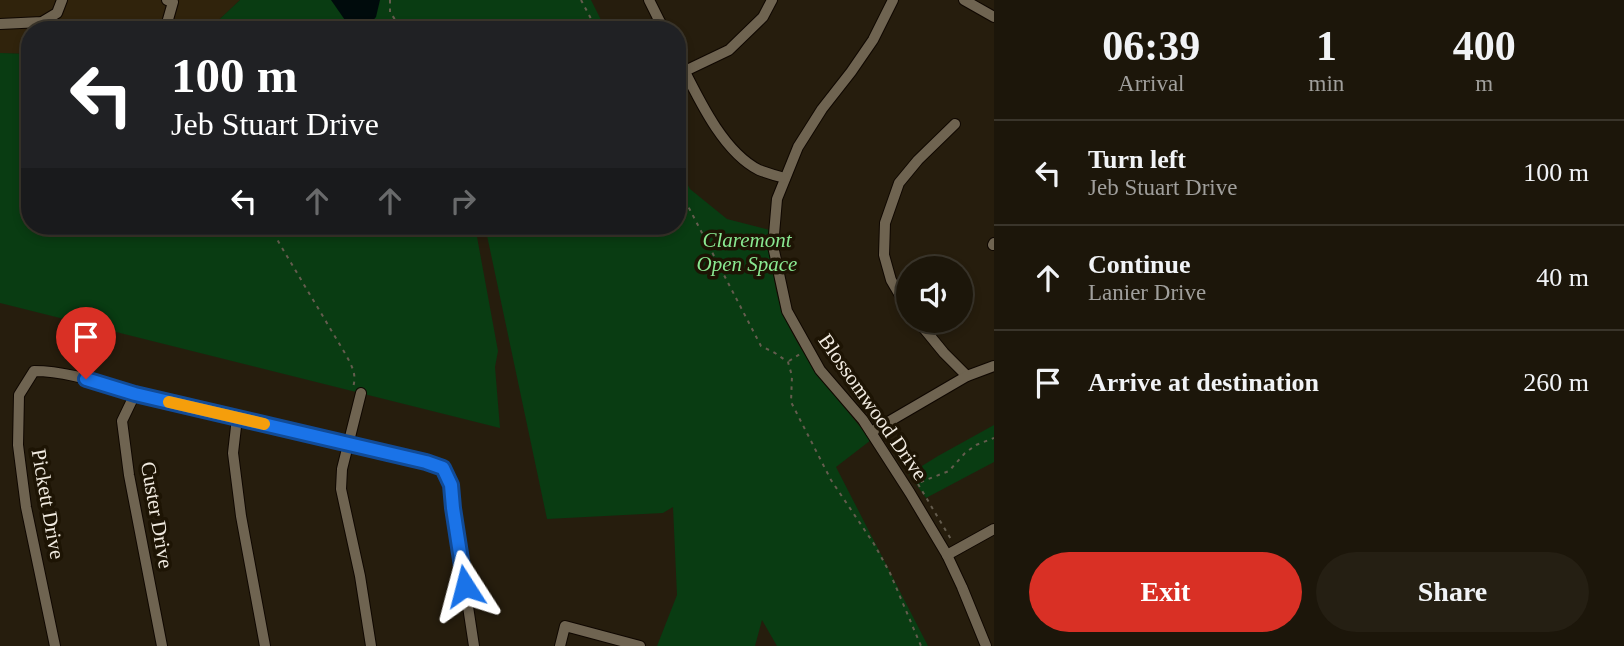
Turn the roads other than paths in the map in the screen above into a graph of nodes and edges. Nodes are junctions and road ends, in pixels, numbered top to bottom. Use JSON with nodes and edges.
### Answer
{"nodes":[{"id":1,"x":62,"y":0,"type":"edge"},
{"id":2,"x":649,"y":0,"type":"edge"},
{"id":3,"x":772,"y":0,"type":"edge"},
{"id":4,"x":893,"y":0,"type":"edge"},
{"id":5,"x":964,"y":0,"type":"edge"},
{"id":6,"x":170,"y":1,"type":"edge"},
{"id":7,"x":994,"y":17,"type":"edge"},
{"id":8,"x":52,"y":21,"type":"edge"},
{"id":9,"x":166,"y":21,"type":"edge"},
{"id":10,"x":660,"y":21,"type":"edge"},
{"id":11,"x":0,"y":24,"type":"edge"},
{"id":12,"x":21,"y":25,"type":"edge"},
{"id":13,"x":686,"y":71,"type":"edge"},
{"id":14,"x":686,"y":73,"type":"edge"},
{"id":15,"x":955,"y":124,"type":"dead end"},
{"id":16,"x":785,"y":178,"type":"junction"},
{"id":17,"x":896,"y":290,"type":"edge"},
{"id":18,"x":928,"y":333,"type":"edge"},
{"id":19,"x":994,"y":366,"type":"edge"},
{"id":20,"x":967,"y":376,"type":"junction"},
{"id":21,"x":356,"y":393,"type":"road end"},
{"id":22,"x":135,"y":394,"type":"junction"},
{"id":23,"x":237,"y":418,"type":"junction"},
{"id":24,"x":875,"y":430,"type":"junction"},
{"id":25,"x":348,"y":443,"type":"junction"},
{"id":26,"x":994,"y":529,"type":"edge"},
{"id":27,"x":951,"y":553,"type":"junction"},
{"id":28,"x":55,"y":646,"type":"edge"},
{"id":29,"x":162,"y":646,"type":"edge"},
{"id":30,"x":265,"y":646,"type":"edge"},
{"id":31,"x":372,"y":646,"type":"edge"},
{"id":32,"x":474,"y":646,"type":"edge"},
{"id":33,"x":560,"y":646,"type":"edge"},
{"id":34,"x":640,"y":646,"type":"edge"},
{"id":35,"x":986,"y":646,"type":"edge"}],
"edges":[{"from":1,"to":8,"type":"street"},
{"from":2,"to":10,"type":"street"},
{"from":3,"to":13,"type":"street"},
{"from":4,"to":16,"type":"street","name":"Blossomwood Drive"},
{"from":5,"to":7,"type":"street"},
{"from":6,"to":9,"type":"street"},
{"from":11,"to":12,"type":"street"},
{"from":14,"to":16,"type":"street"},
{"from":15,"to":17,"type":"street"},
{"from":16,"to":24,"type":"street","name":"Blossomwood Drive"},
{"from":18,"to":20,"type":"street"},
{"from":19,"to":20,"type":"street"},
{"from":20,"to":24,"type":"street"},
{"from":21,"to":25,"type":"street"},
{"from":22,"to":23,"type":"street"},
{"from":22,"to":28,"type":"street","name":"Pickett Drive"},
{"from":22,"to":29,"type":"street","name":"Custer Drive"},
{"from":23,"to":25,"type":"street"},
{"from":23,"to":30,"type":"street"},
{"from":24,"to":27,"type":"street","name":"Blossomwood Drive"},
{"from":25,"to":31,"type":"street"},
{"from":25,"to":32,"type":"street"},
{"from":26,"to":27,"type":"street"},
{"from":27,"to":35,"type":"street","name":"Blossomwood Drive"},
{"from":33,"to":34,"type":"street"}]}
